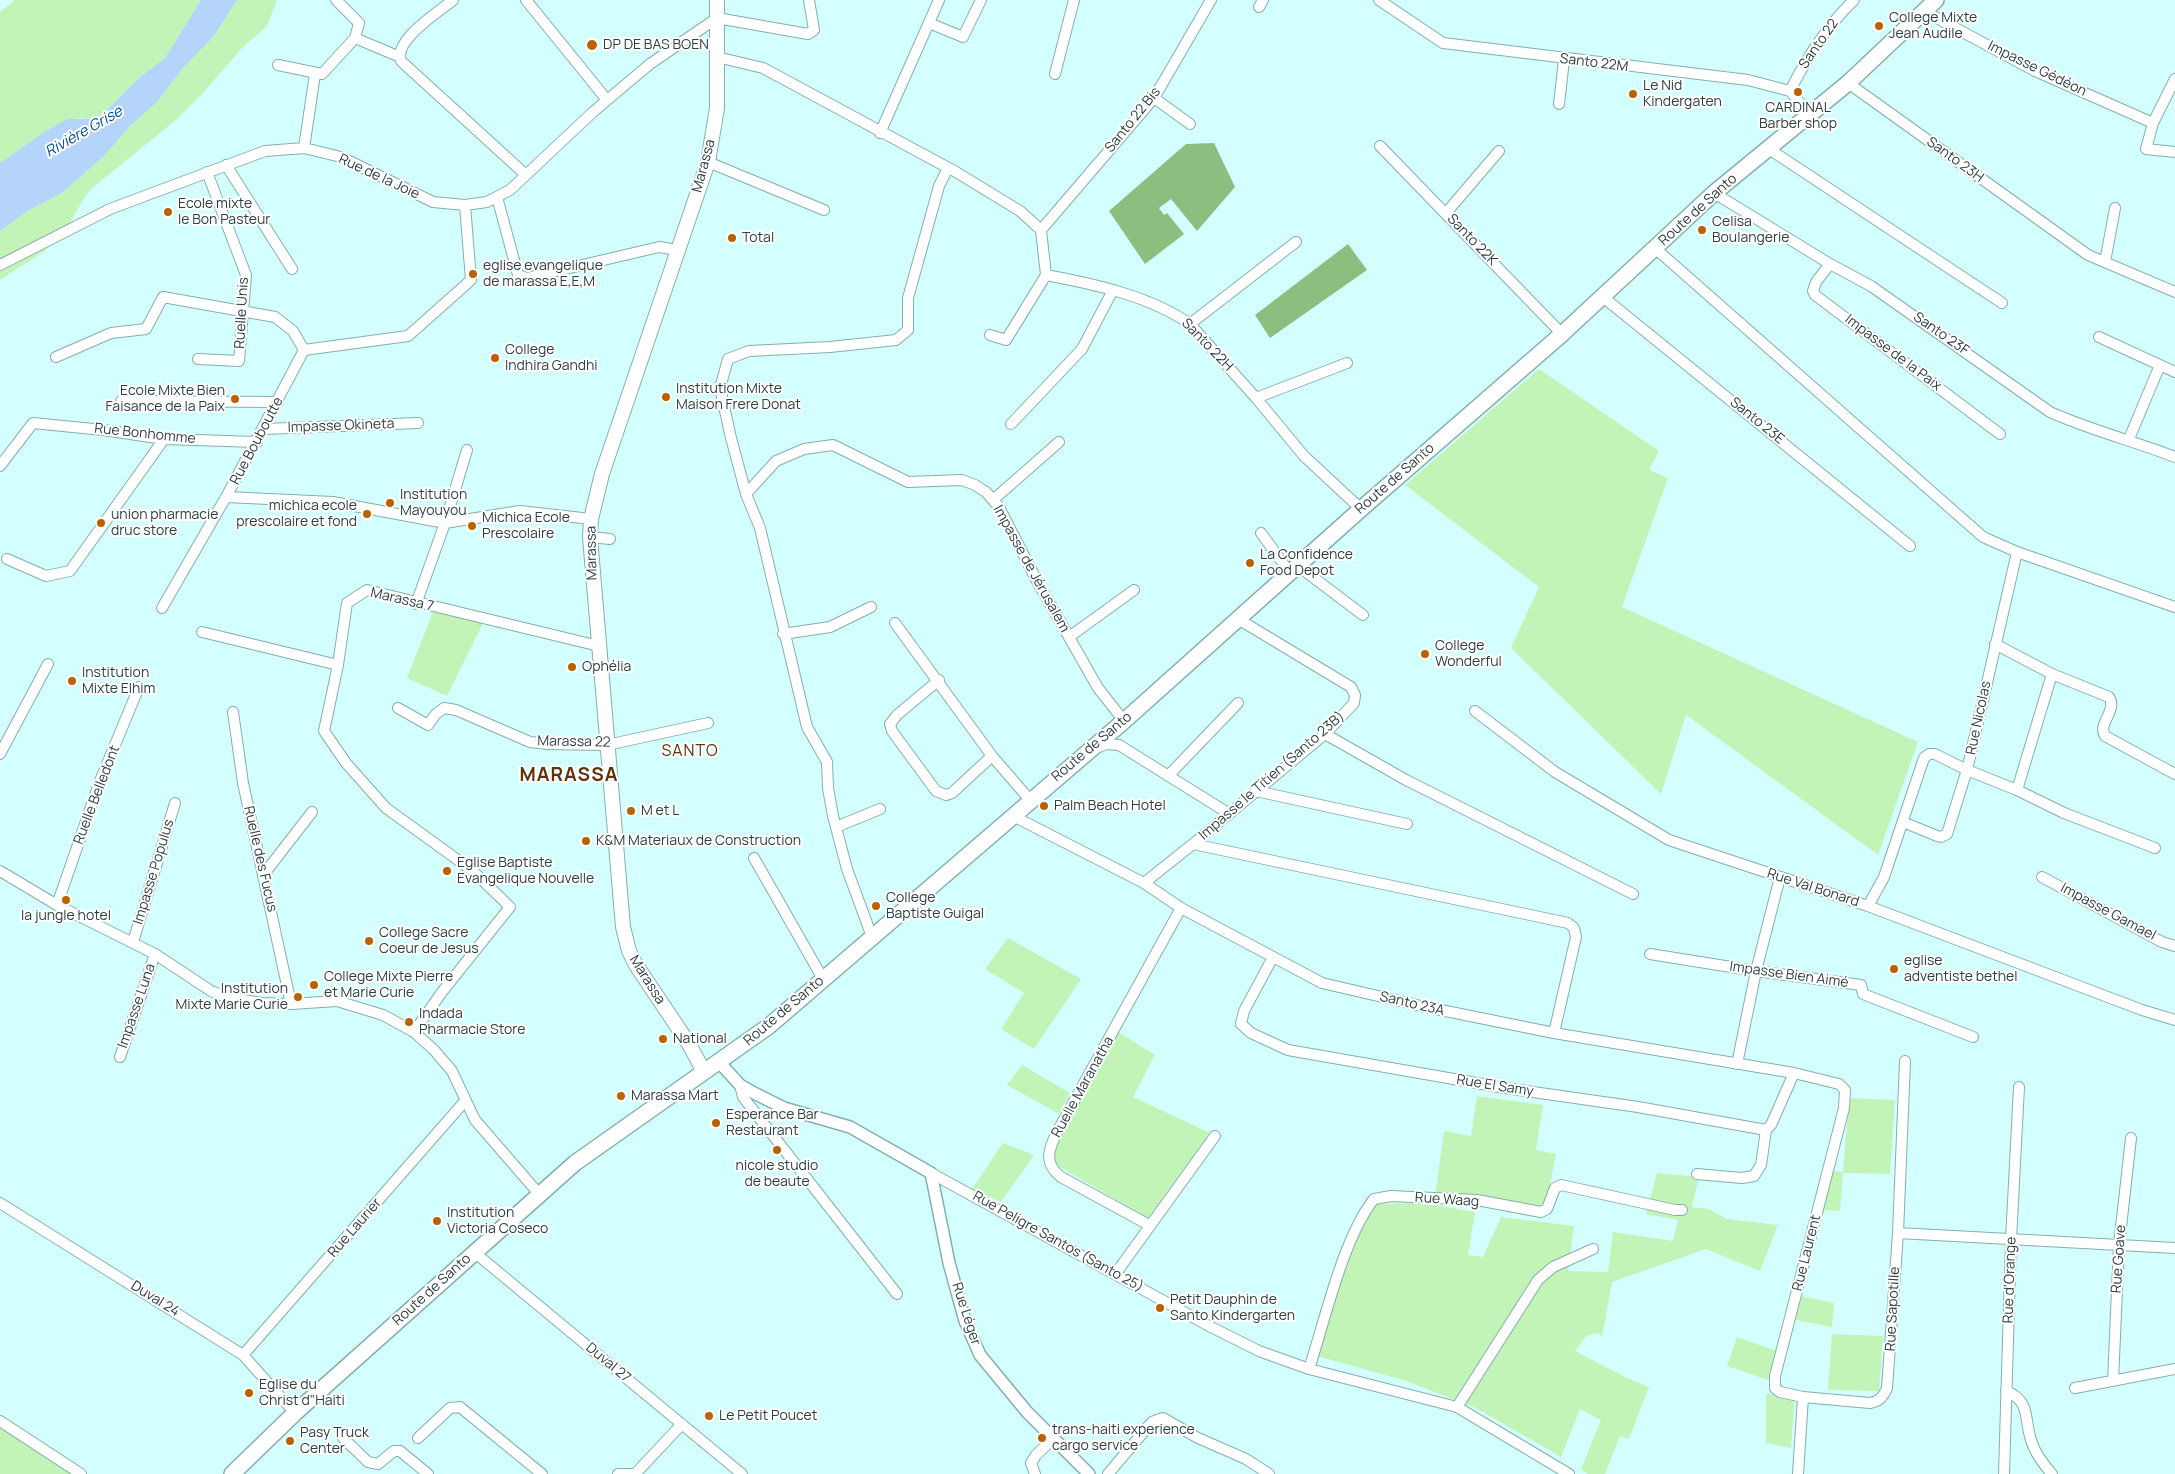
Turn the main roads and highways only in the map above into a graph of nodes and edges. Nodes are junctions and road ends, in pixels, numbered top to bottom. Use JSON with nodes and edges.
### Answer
{"nodes":[{"id":1,"x":717,"y":0,"type":"edge"},
{"id":2,"x":1936,"y":0,"type":"edge"},
{"id":3,"x":704,"y":1072,"type":"junction"},
{"id":4,"x":232,"y":1474,"type":"edge"}],
"edges":[{"from":1,"to":3,"type":"main road","name":"Marassa"},
{"from":2,"to":3,"type":"main road","name":"Route de Santo"},
{"from":3,"to":4,"type":"main road","name":"Route de Santo"}]}
